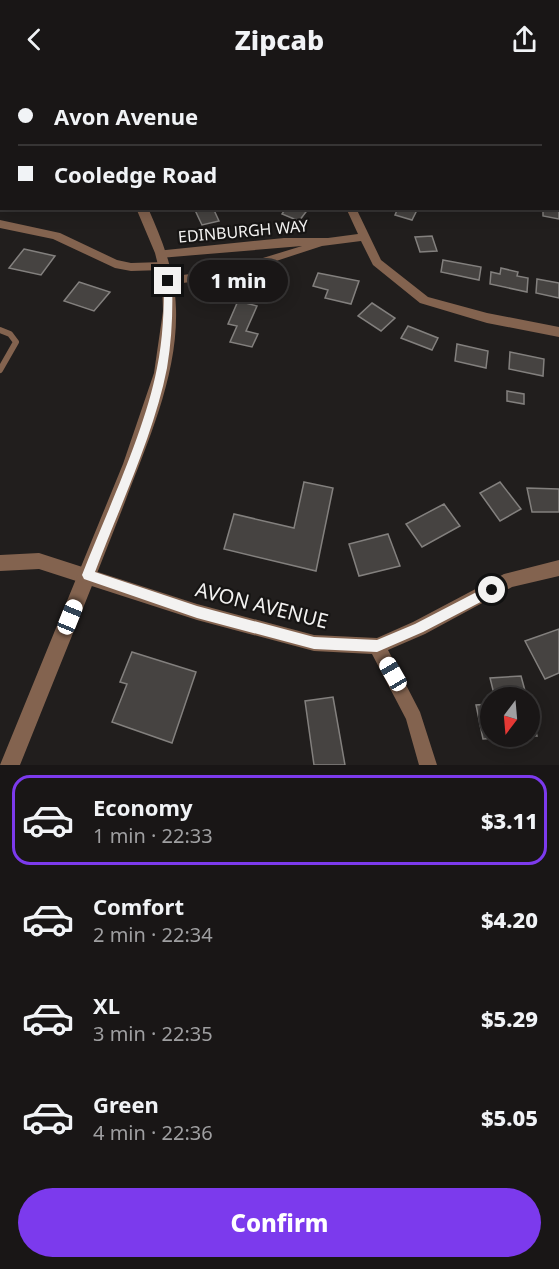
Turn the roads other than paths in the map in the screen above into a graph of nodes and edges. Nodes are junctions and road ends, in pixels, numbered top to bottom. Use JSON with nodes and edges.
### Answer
{"nodes":[{"id":1,"x":143,"y":210,"type":"edge"},
{"id":2,"x":352,"y":210,"type":"edge"},
{"id":3,"x":0,"y":224,"type":"edge"},
{"id":4,"x":364,"y":237,"type":"junction"},
{"id":5,"x":328,"y":242,"type":"junction"},
{"id":6,"x":164,"y":267,"type":"junction"},
{"id":7,"x":0,"y":330,"type":"edge"},
{"id":8,"x":559,"y":332,"type":"edge"},
{"id":9,"x":0,"y":370,"type":"edge"},
{"id":10,"x":0,"y":563,"type":"edge"},
{"id":11,"x":559,"y":568,"type":"edge"},
{"id":12,"x":88,"y":575,"type":"junction"},
{"id":13,"x":377,"y":646,"type":"junction"},
{"id":14,"x":10,"y":765,"type":"edge"},
{"id":15,"x":428,"y":765,"type":"edge"}],
"edges":[{"from":1,"to":6,"type":"street"},
{"from":2,"to":4,"type":"street"},
{"from":3,"to":6,"type":"street"},
{"from":4,"to":5,"type":"street","name":"EDINBURGH WAY"},
{"from":4,"to":8,"type":"street"},
{"from":5,"to":6,"type":"street","name":"EDINBURGH WAY"},
{"from":5,"to":6,"type":"street","name":"EDINBURGH WAY"},
{"from":6,"to":12,"type":"street"},
{"from":7,"to":9,"type":"lane"},
{"from":10,"to":12,"type":"street","name":"AVON AVENUE"},
{"from":11,"to":13,"type":"street","name":"AVON AVENUE"},
{"from":12,"to":13,"type":"street","name":"AVON AVENUE"},
{"from":12,"to":14,"type":"street"},
{"from":13,"to":15,"type":"street"}]}
